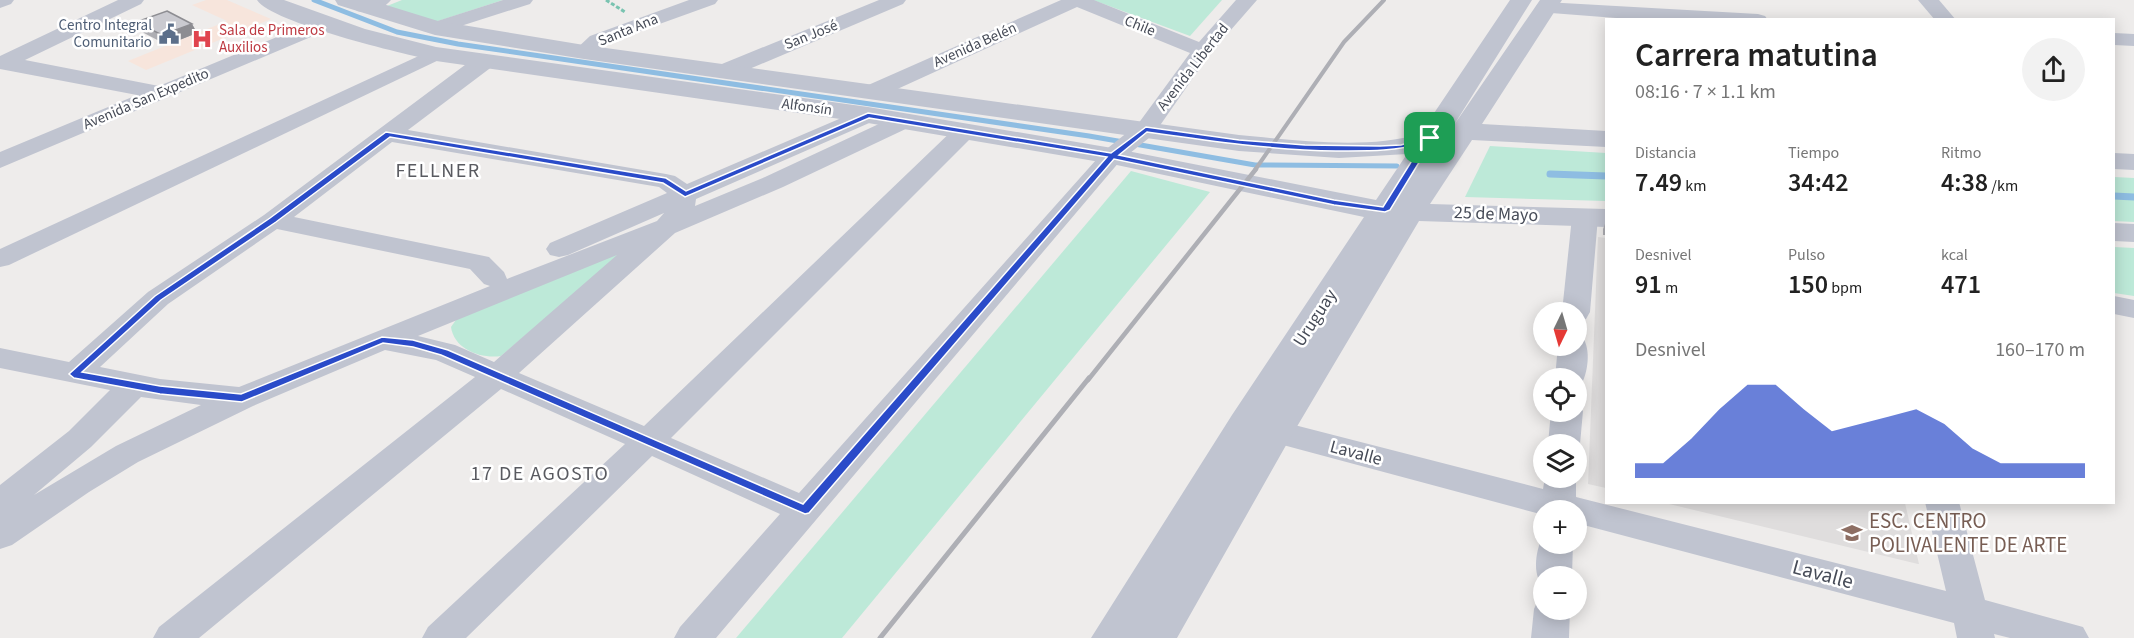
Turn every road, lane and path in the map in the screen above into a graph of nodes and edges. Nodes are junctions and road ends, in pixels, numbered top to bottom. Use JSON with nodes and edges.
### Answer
{"nodes":[{"id":1,"x":4,"y":0,"type":"edge"},
{"id":2,"x":134,"y":0,"type":"edge"},
{"id":3,"x":268,"y":0,"type":"edge"},
{"id":4,"x":523,"y":0,"type":"edge"},
{"id":5,"x":708,"y":0,"type":"edge"},
{"id":6,"x":896,"y":0,"type":"edge"},
{"id":7,"x":1077,"y":0,"type":"edge"},
{"id":8,"x":1246,"y":0,"type":"edge"},
{"id":9,"x":1928,"y":0,"type":"edge"},
{"id":10,"x":0,"y":2,"type":"edge"},
{"id":11,"x":364,"y":2,"type":"edge"},
{"id":12,"x":1539,"y":3,"type":"edge"},
{"id":13,"x":1732,"y":18,"type":"edge"},
{"id":14,"x":1944,"y":18,"type":"edge"},
{"id":15,"x":325,"y":24,"type":"junction"},
{"id":16,"x":2115,"y":39,"type":"edge"},
{"id":17,"x":2134,"y":40,"type":"edge"},
{"id":18,"x":436,"y":41,"type":"junction"},
{"id":19,"x":1202,"y":51,"type":"junction"},
{"id":20,"x":584,"y":52,"type":"junction"},
{"id":21,"x":485,"y":62,"type":"junction"},
{"id":22,"x":2,"y":63,"type":"edge"},
{"id":23,"x":725,"y":70,"type":"junction"},
{"id":24,"x":132,"y":87,"type":"junction"},
{"id":25,"x":160,"y":93,"type":"junction"},
{"id":26,"x":871,"y":103,"type":"junction"},
{"id":27,"x":904,"y":121,"type":"junction"},
{"id":28,"x":965,"y":131,"type":"junction"},
{"id":29,"x":1464,"y":132,"type":"junction"},
{"id":30,"x":389,"y":134,"type":"junction"},
{"id":31,"x":1430,"y":138,"type":"junction"},
{"id":32,"x":1605,"y":139,"type":"edge"},
{"id":33,"x":1130,"y":142,"type":"junction"},
{"id":34,"x":0,"y":147,"type":"edge"},
{"id":35,"x":0,"y":161,"type":"edge"},
{"id":36,"x":2115,"y":161,"type":"edge"},
{"id":37,"x":2134,"y":162,"type":"edge"},
{"id":38,"x":685,"y":194,"type":"junction"},
{"id":39,"x":1397,"y":211,"type":"junction"},
{"id":40,"x":1596,"y":217,"type":"edge"},
{"id":41,"x":273,"y":220,"type":"junction"},
{"id":42,"x":666,"y":227,"type":"junction"},
{"id":43,"x":2115,"y":232,"type":"edge"},
{"id":44,"x":2134,"y":232,"type":"edge"},
{"id":45,"x":0,"y":259,"type":"edge"},
{"id":46,"x":494,"y":278,"type":"junction"},
{"id":47,"x":1578,"y":302,"type":"edge"},
{"id":48,"x":2115,"y":305,"type":"edge"},
{"id":49,"x":2134,"y":309,"type":"edge"},
{"id":50,"x":446,"y":314,"type":"junction"},
{"id":51,"x":382,"y":340,"type":"junction"},
{"id":52,"x":445,"y":352,"type":"junction"},
{"id":53,"x":0,"y":358,"type":"edge"},
{"id":54,"x":74,"y":374,"type":"junction"},
{"id":55,"x":498,"y":375,"type":"junction"},
{"id":56,"x":134,"y":385,"type":"junction"},
{"id":57,"x":205,"y":396,"type":"junction"},
{"id":58,"x":242,"y":398,"type":"junction"},
{"id":59,"x":1275,"y":432,"type":"junction"},
{"id":60,"x":649,"y":440,"type":"junction"},
{"id":61,"x":1558,"y":500,"type":"edge"},
{"id":62,"x":0,"y":504,"type":"edge"},
{"id":63,"x":1943,"y":504,"type":"edge"},
{"id":64,"x":1587,"y":508,"type":"edge"},
{"id":65,"x":805,"y":510,"type":"junction"},
{"id":66,"x":0,"y":535,"type":"edge"},
{"id":67,"x":1551,"y":620,"type":"edge"},
{"id":68,"x":1973,"y":625,"type":"edge"},
{"id":69,"x":172,"y":638,"type":"edge"},
{"id":70,"x":441,"y":638,"type":"edge"},
{"id":71,"x":693,"y":638,"type":"edge"},
{"id":72,"x":1113,"y":638,"type":"edge"},
{"id":73,"x":1154,"y":638,"type":"edge"},
{"id":74,"x":1550,"y":638,"type":"edge"},
{"id":75,"x":2070,"y":638,"type":"edge"}],
"edges":[{"from":1,"to":10,"type":"street"},
{"from":2,"to":22,"type":"street"},
{"from":3,"to":15,"type":"street","name":"Alfonsín"},
{"from":4,"to":18,"type":"street"},
{"from":5,"to":20,"type":"street","name":"Santa Ana"},
{"from":6,"to":23,"type":"street","name":"San José"},
{"from":7,"to":19,"type":"street","name":"Chile"},
{"from":7,"to":26,"type":"street","name":"Avenida Belén"},
{"from":8,"to":19,"type":"street","name":"Avenida Libertad"},
{"from":9,"to":14,"type":"street"},
{"from":11,"to":18,"type":"street","name":"Alfonsín"},
{"from":12,"to":13,"type":"street"},
{"from":12,"to":29,"type":"street","name":"Uruguay"},
{"from":12,"to":31,"type":"street","name":"Uruguay"},
{"from":15,"to":18,"type":"street","name":"Alfonsín"},
{"from":15,"to":25,"type":"street","name":"Avenida San Expedito"},
{"from":16,"to":17,"type":"street"},
{"from":18,"to":20,"type":"street","name":"Alfonsín"},
{"from":18,"to":21,"type":"street","name":"Alfonsín"},
{"from":18,"to":45,"type":"street"},
{"from":19,"to":33,"type":"street","name":"Avenida Libertad"},
{"from":20,"to":23,"type":"street","name":"Alfonsín"},
{"from":21,"to":26,"type":"street","name":"Alfonsín"},
{"from":21,"to":30,"type":"street"},
{"from":22,"to":24,"type":"street"},
{"from":23,"to":26,"type":"street","name":"Alfonsín"},
{"from":24,"to":25,"type":"street"},
{"from":24,"to":34,"type":"street"},
{"from":25,"to":35,"type":"street","name":"Avenida San Expedito"},
{"from":26,"to":27,"type":"street","name":"Alfonsín"},
{"from":26,"to":33,"type":"street","name":"Alfonsín"},
{"from":26,"to":38,"type":"street","name":"Avenida Belén"},
{"from":27,"to":28,"type":"street","name":"Alfonsín"},
{"from":27,"to":42,"type":"street"},
{"from":28,"to":33,"type":"street","name":"Alfonsín"},
{"from":28,"to":60,"type":"street"},
{"from":29,"to":31,"type":"street"},
{"from":29,"to":32,"type":"street"},
{"from":29,"to":39,"type":"street","name":"Uruguay"},
{"from":30,"to":38,"type":"street"},
{"from":30,"to":41,"type":"street"},
{"from":31,"to":33,"type":"street","name":"Alfonsín"},
{"from":31,"to":39,"type":"street","name":"Uruguay"},
{"from":33,"to":39,"type":"street","name":"Alfonsín"},
{"from":33,"to":65,"type":"street","name":"Avenida Libertad"},
{"from":36,"to":37,"type":"street"},
{"from":38,"to":42,"type":"street"},
{"from":38,"to":46,"type":"street","name":"Avenida Belén"},
{"from":39,"to":40,"type":"street","name":"25 de Mayo"},
{"from":39,"to":59,"type":"street","name":"Uruguay"},
{"from":39,"to":72,"type":"street","name":"Uruguay"},
{"from":40,"to":47,"type":"street"},
{"from":41,"to":46,"type":"street"},
{"from":41,"to":54,"type":"street"},
{"from":42,"to":50,"type":"street"},
{"from":42,"to":55,"type":"street"},
{"from":43,"to":44,"type":"street"},
{"from":46,"to":57,"type":"street","name":"Avenida Belén"},
{"from":48,"to":49,"type":"street"},
{"from":50,"to":51,"type":"street"},
{"from":50,"to":52,"type":"street"},
{"from":51,"to":52,"type":"street"},
{"from":51,"to":58,"type":"street"},
{"from":52,"to":55,"type":"street"},
{"from":53,"to":54,"type":"street"},
{"from":54,"to":56,"type":"street"},
{"from":55,"to":60,"type":"street"},
{"from":55,"to":69,"type":"street"},
{"from":56,"to":57,"type":"street"},
{"from":56,"to":62,"type":"street"},
{"from":57,"to":58,"type":"street"},
{"from":58,"to":66,"type":"street"},
{"from":59,"to":61,"type":"street","name":"Lavalle"},
{"from":59,"to":73,"type":"street","name":"Uruguay"},
{"from":60,"to":65,"type":"street"},
{"from":60,"to":70,"type":"street"},
{"from":63,"to":68,"type":"street"},
{"from":64,"to":68,"type":"street","name":"Lavalle"},
{"from":65,"to":71,"type":"street","name":"Avenida Libertad"},
{"from":67,"to":74,"type":"street"},
{"from":68,"to":75,"type":"street","name":"Lavalle"}]}
